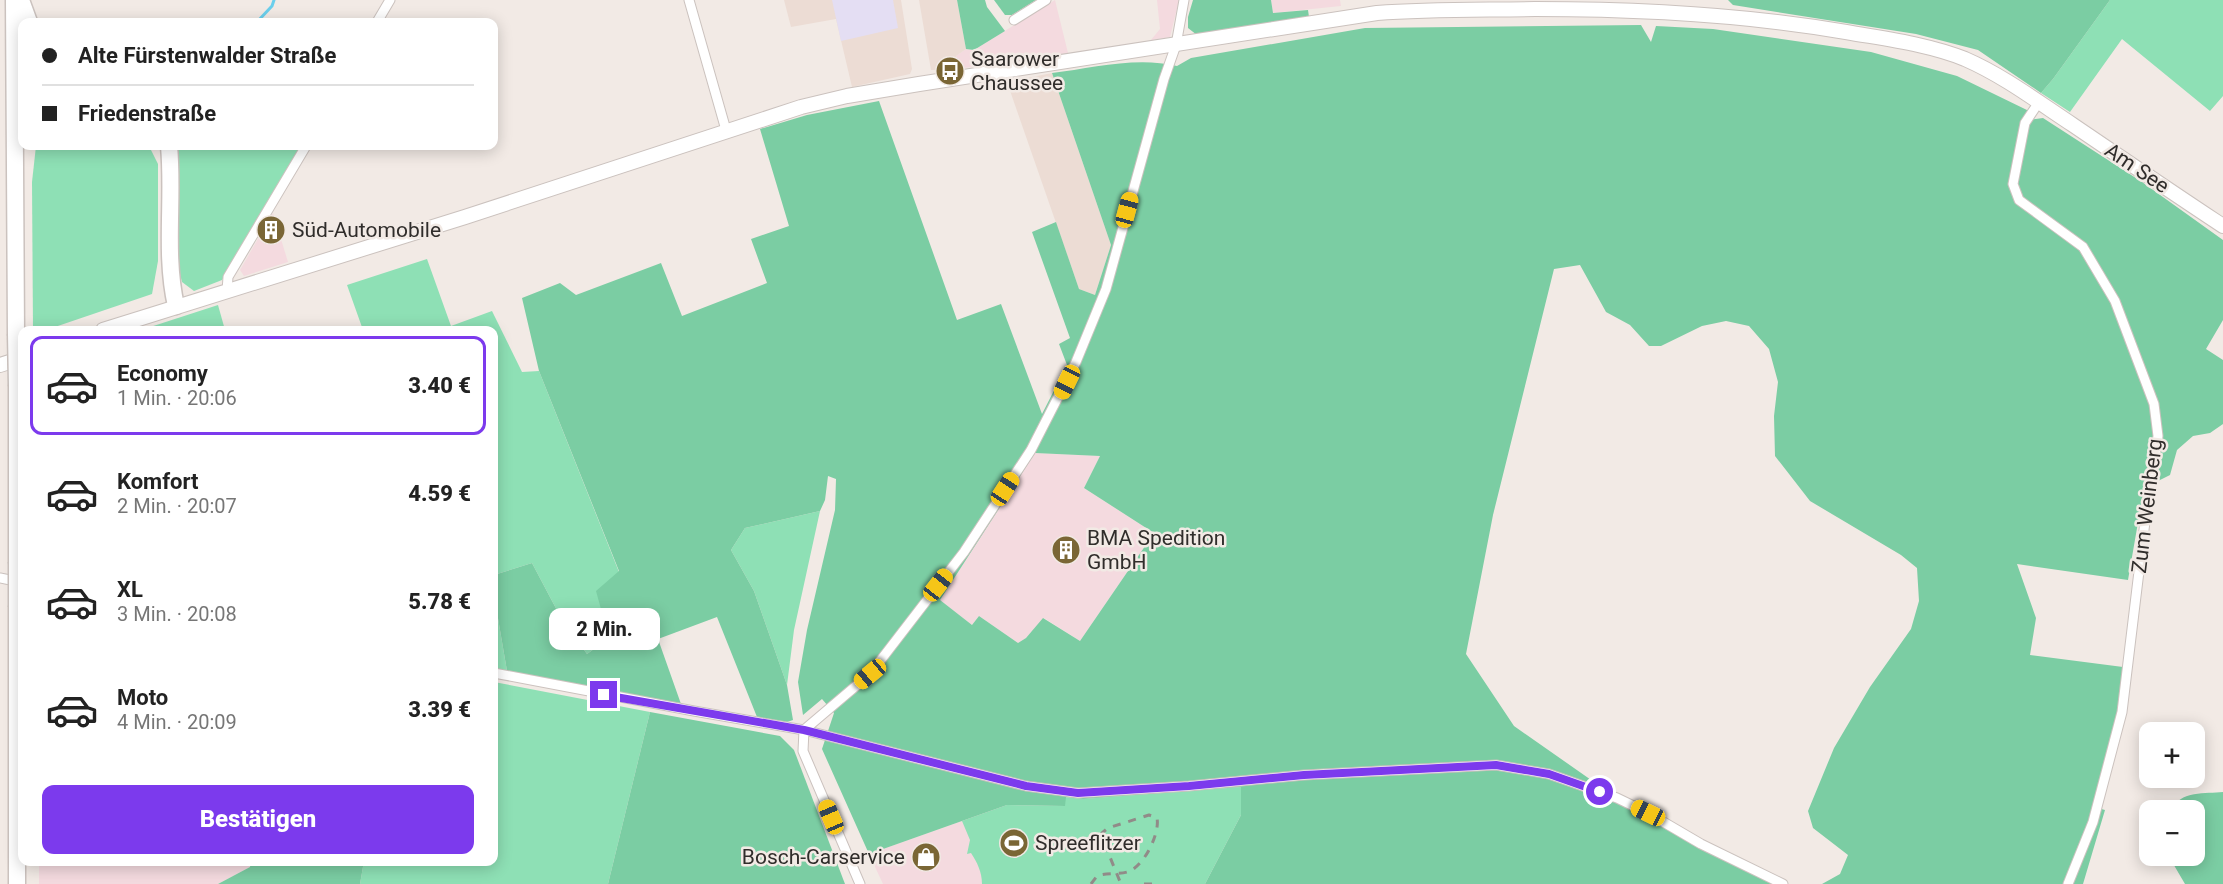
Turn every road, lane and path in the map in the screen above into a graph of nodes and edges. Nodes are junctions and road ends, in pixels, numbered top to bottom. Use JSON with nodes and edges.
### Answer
{"nodes":[{"id":1,"x":14,"y":0,"type":"edge"},
{"id":2,"x":21,"y":0,"type":"edge"},
{"id":3,"x":390,"y":0,"type":"edge"},
{"id":4,"x":688,"y":0,"type":"edge"},
{"id":5,"x":1046,"y":0,"type":"edge"},
{"id":6,"x":1184,"y":0,"type":"edge"},
{"id":7,"x":28,"y":18,"type":"edge"},
{"id":8,"x":379,"y":18,"type":"edge"},
{"id":9,"x":1014,"y":20,"type":"dead end"},
{"id":10,"x":1176,"y":45,"type":"junction"},
{"id":11,"x":2039,"y":102,"type":"junction"},
{"id":12,"x":726,"y":130,"type":"junction"},
{"id":13,"x":23,"y":150,"type":"edge"},
{"id":14,"x":169,"y":150,"type":"edge"},
{"id":15,"x":304,"y":150,"type":"edge"},
{"id":16,"x":16,"y":191,"type":"junction"},
{"id":17,"x":2223,"y":226,"type":"edge"},
{"id":18,"x":226,"y":291,"type":"junction"},
{"id":19,"x":176,"y":306,"type":"junction"},
{"id":20,"x":115,"y":326,"type":"edge"},
{"id":21,"x":18,"y":359,"type":"edge"},
{"id":22,"x":0,"y":365,"type":"edge"},
{"id":23,"x":0,"y":578,"type":"edge"},
{"id":24,"x":18,"y":582,"type":"edge"},
{"id":25,"x":498,"y":674,"type":"edge"},
{"id":26,"x":804,"y":730,"type":"junction"},
{"id":27,"x":17,"y":884,"type":"edge"},
{"id":28,"x":860,"y":884,"type":"edge"},
{"id":29,"x":1783,"y":884,"type":"edge"},
{"id":30,"x":2068,"y":884,"type":"edge"}],
"edges":[{"from":1,"to":16,"type":"highway"},
{"from":2,"to":7,"type":"highway"},
{"from":3,"to":8,"type":"street"},
{"from":4,"to":12,"type":"street"},
{"from":5,"to":9,"type":"street"},
{"from":6,"to":10,"type":"street"},
{"from":10,"to":11,"type":"main road","name":"Am See"},
{"from":10,"to":12,"type":"main road"},
{"from":10,"to":26,"type":"street"},
{"from":11,"to":17,"type":"main road","name":"Am See"},
{"from":11,"to":30,"type":"street","name":"Zum Weinberg"},
{"from":12,"to":18,"type":"main road"},
{"from":13,"to":16,"type":"highway"},
{"from":14,"to":19,"type":"highway"},
{"from":15,"to":18,"type":"street"},
{"from":16,"to":27,"type":"highway","bridge":true},
{"from":18,"to":19,"type":"main road"},
{"from":19,"to":20,"type":"main road"},
{"from":21,"to":22,"type":"main road"},
{"from":23,"to":24,"type":"street"},
{"from":25,"to":26,"type":"street"},
{"from":26,"to":28,"type":"street"},
{"from":26,"to":29,"type":"street"}]}
